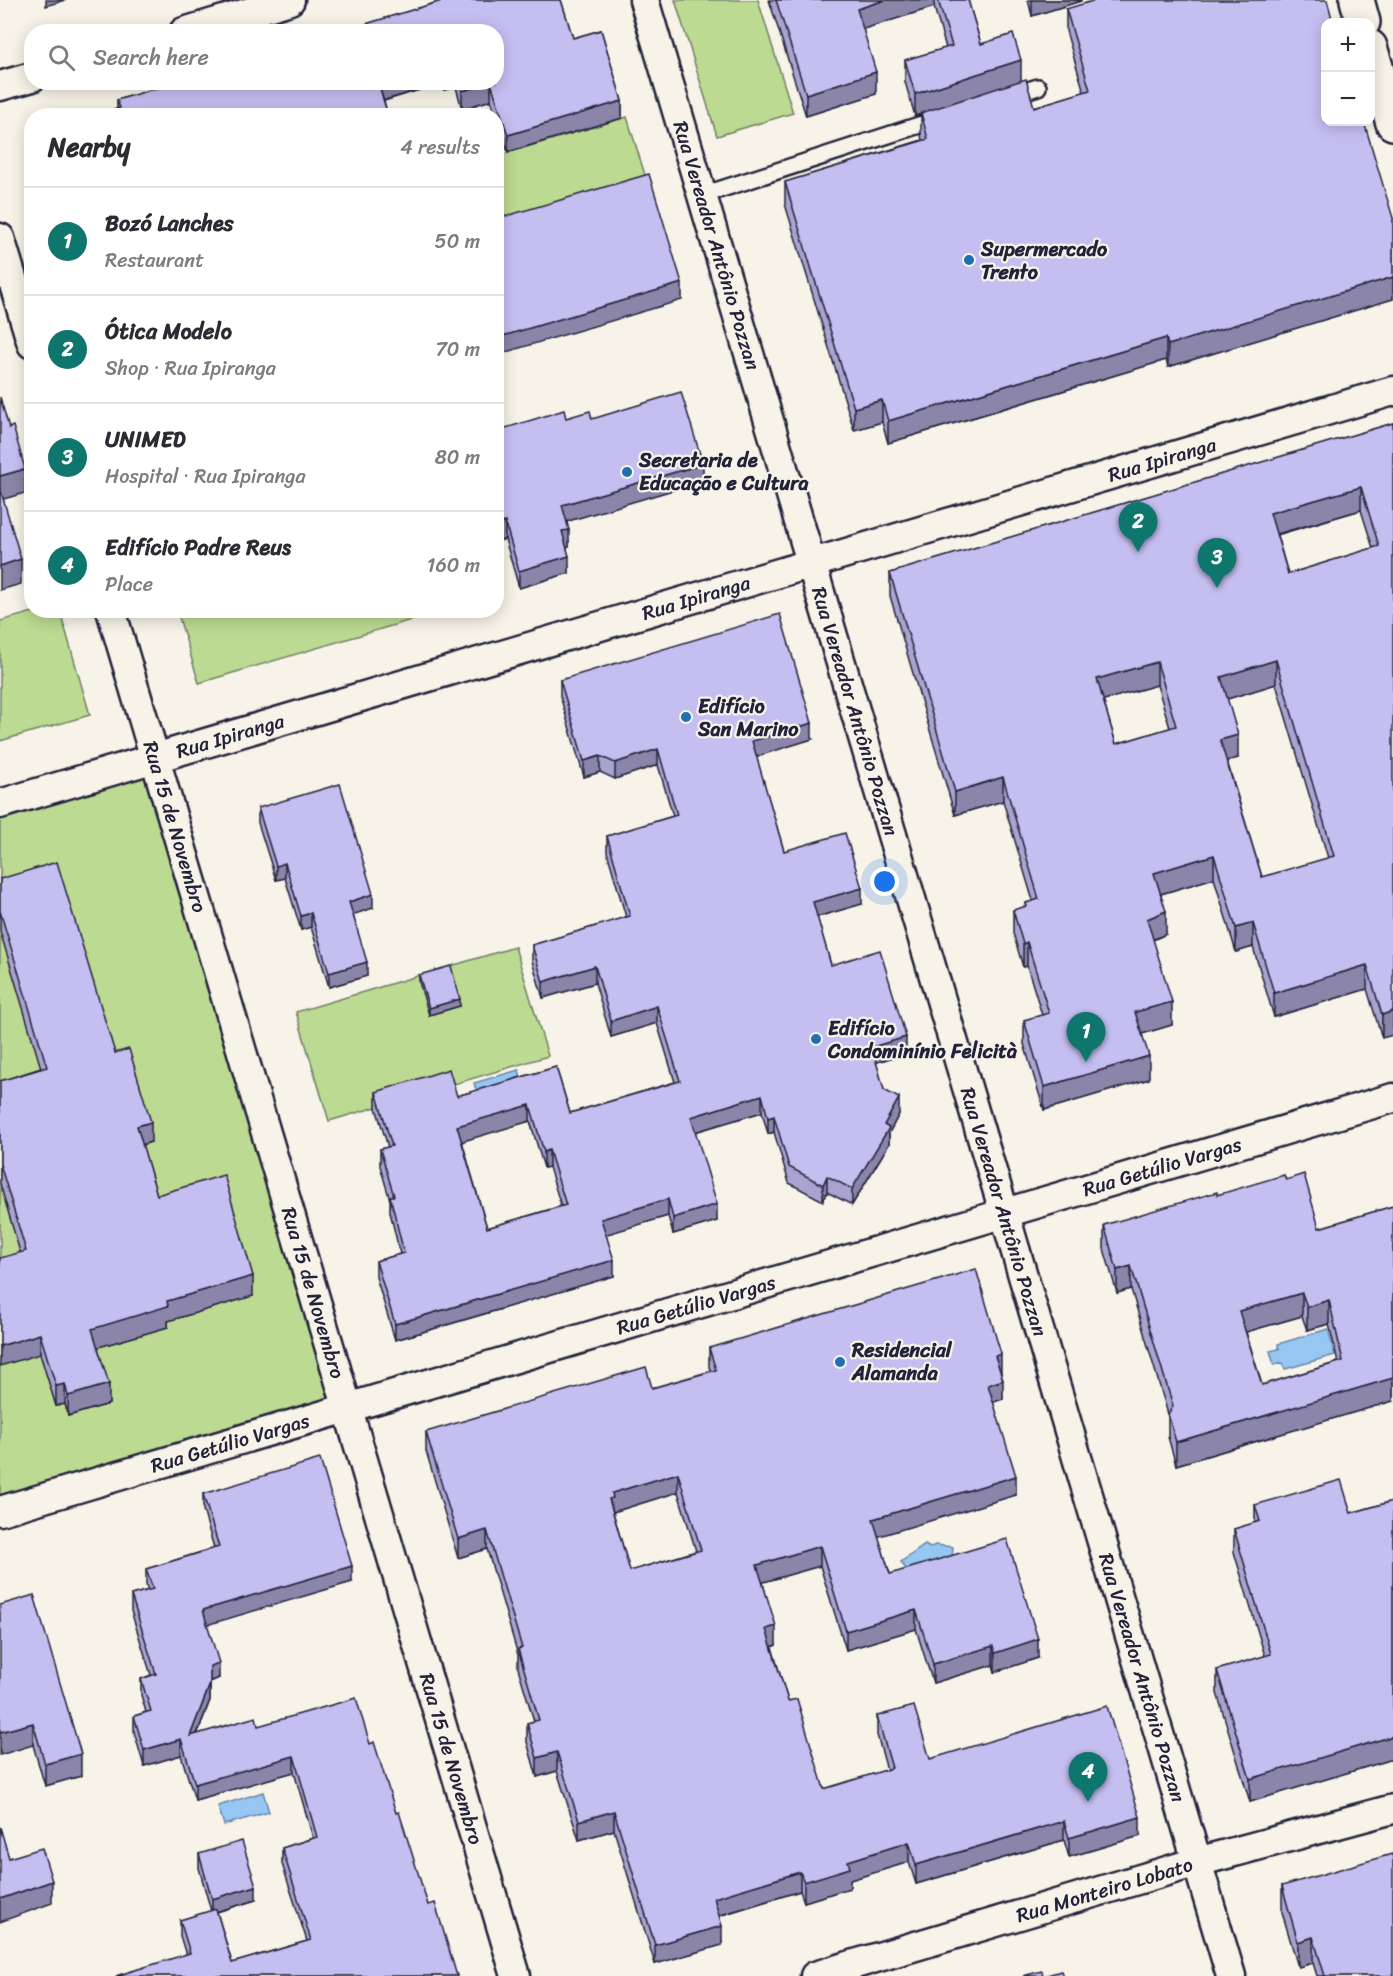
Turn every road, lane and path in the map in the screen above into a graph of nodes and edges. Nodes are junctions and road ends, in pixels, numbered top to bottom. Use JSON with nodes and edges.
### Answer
{"nodes":[{"id":1,"x":290,"y":0,"type":"edge"},
{"id":2,"x":644,"y":0,"type":"edge"},
{"id":3,"x":1357,"y":0,"type":"edge"},
{"id":4,"x":1362,"y":18,"type":"edge"},
{"id":5,"x":210,"y":24,"type":"edge"},
{"id":6,"x":1375,"y":61,"type":"edge"},
{"id":7,"x":24,"y":78,"type":"edge"},
{"id":8,"x":0,"y":86,"type":"edge"},
{"id":9,"x":1038,"y":87,"type":"dead end"},
{"id":10,"x":993,"y":101,"type":"edge"},
{"id":11,"x":960,"y":112,"type":"edge"},
{"id":12,"x":1393,"y":123,"type":"edge"},
{"id":13,"x":703,"y":195,"type":"junction"},
{"id":14,"x":0,"y":238,"type":"edge"},
{"id":15,"x":24,"y":318,"type":"edge"},
{"id":16,"x":1393,"y":392,"type":"edge"},
{"id":17,"x":812,"y":563,"type":"junction"},
{"id":18,"x":113,"y":618,"type":"edge"},
{"id":19,"x":154,"y":759,"type":"junction"},
{"id":20,"x":0,"y":804,"type":"edge"},
{"id":21,"x":1393,"y":1098,"type":"edge"},
{"id":22,"x":1005,"y":1214,"type":"junction"},
{"id":23,"x":348,"y":1409,"type":"junction"},
{"id":24,"x":0,"y":1511,"type":"edge"},
{"id":25,"x":1393,"y":1809,"type":"edge"},
{"id":26,"x":1197,"y":1862,"type":"junction"},
{"id":27,"x":516,"y":1976,"type":"edge"},
{"id":28,"x":815,"y":1976,"type":"edge"},
{"id":29,"x":1231,"y":1976,"type":"edge"}],
"edges":[{"from":1,"to":5,"type":"street"},
{"from":2,"to":13,"type":"street","name":"Rua Vereador Antônio Pozzan"},
{"from":3,"to":4,"type":"main road"},
{"from":6,"to":12,"type":"main road"},
{"from":7,"to":8,"type":"street"},
{"from":9,"to":10,"type":"lane"},
{"from":11,"to":13,"type":"lane"},
{"from":13,"to":17,"type":"street","name":"Rua Vereador Antônio Pozzan"},
{"from":14,"to":15,"type":"street"},
{"from":16,"to":17,"type":"street","name":"Rua Ipiranga"},
{"from":17,"to":19,"type":"street","name":"Rua Ipiranga"},
{"from":17,"to":22,"type":"street","name":"Rua Vereador Antônio Pozzan"},
{"from":18,"to":19,"type":"street","name":"Rua 15 de Novembro"},
{"from":19,"to":20,"type":"street","name":"Rua Ipiranga"},
{"from":19,"to":23,"type":"street","name":"Rua 15 de Novembro"},
{"from":21,"to":22,"type":"street","name":"Rua Getúlio Vargas"},
{"from":22,"to":23,"type":"street","name":"Rua Getúlio Vargas"},
{"from":22,"to":26,"type":"street","name":"Rua Vereador Antônio Pozzan"},
{"from":23,"to":24,"type":"street","name":"Rua Getúlio Vargas"},
{"from":23,"to":27,"type":"street","name":"Rua 15 de Novembro"},
{"from":25,"to":26,"type":"street","name":"Rua Monteiro Lobato"},
{"from":26,"to":28,"type":"street","name":"Rua Monteiro Lobato"},
{"from":26,"to":29,"type":"street","name":"Rua Vereador Antônio Pozzan"}]}
